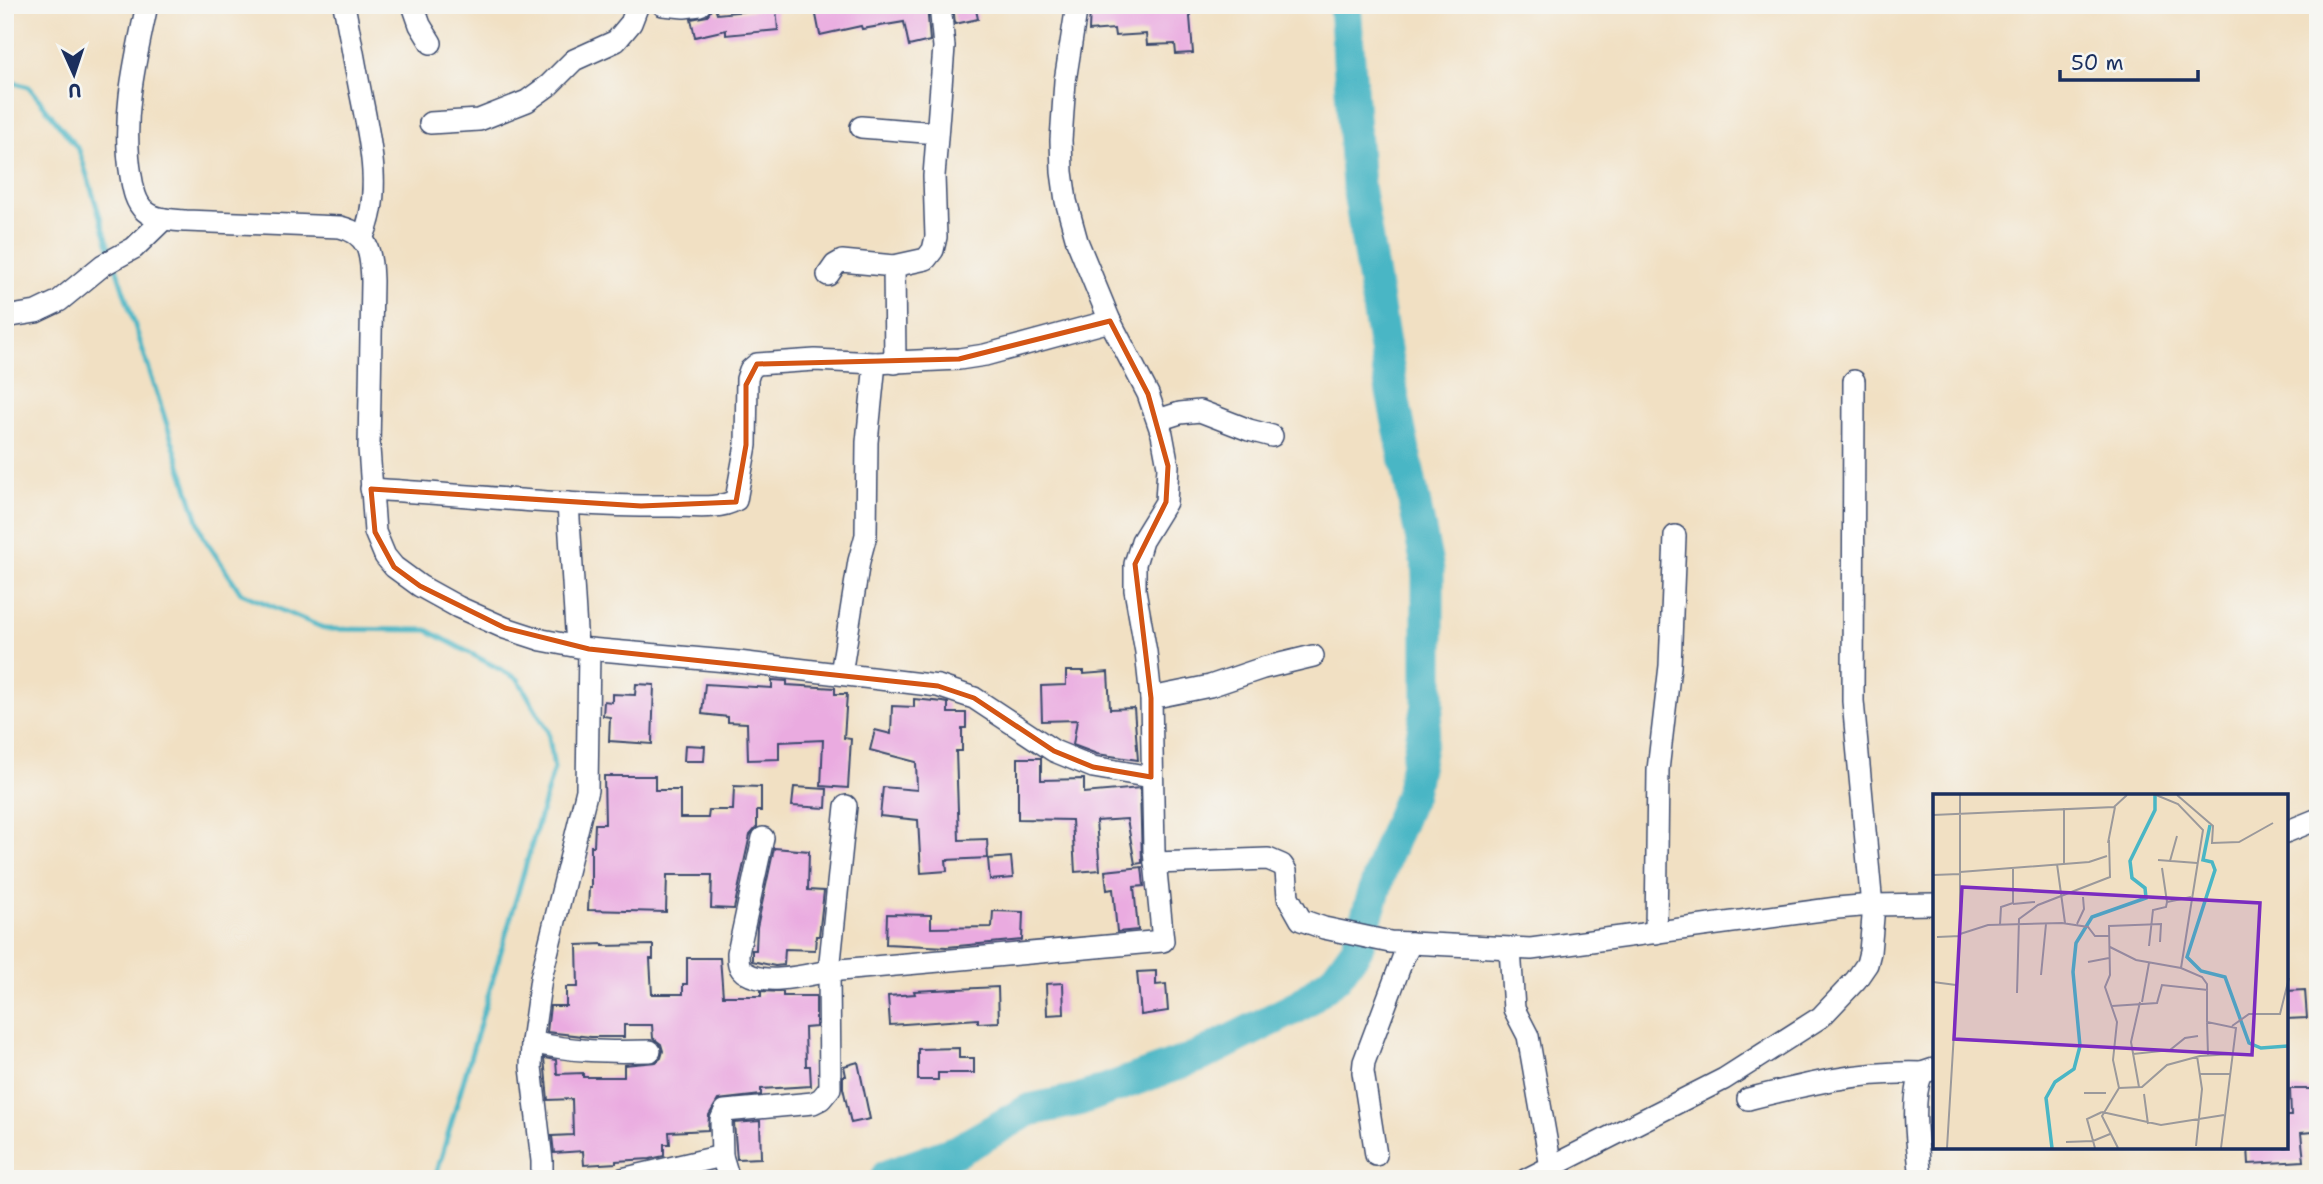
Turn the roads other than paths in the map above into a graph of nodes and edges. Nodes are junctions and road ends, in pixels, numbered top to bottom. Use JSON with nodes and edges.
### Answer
{"nodes":[{"id":1,"x":147,"y":5,"type":"edge"},
{"id":2,"x":344,"y":5,"type":"edge"},
{"id":3,"x":413,"y":5,"type":"edge"},
{"id":4,"x":638,"y":5,"type":"edge"},
{"id":5,"x":663,"y":5,"type":"edge"},
{"id":6,"x":700,"y":5,"type":"edge"},
{"id":7,"x":940,"y":5,"type":"edge"},
{"id":8,"x":1077,"y":5,"type":"edge"},
{"id":9,"x":431,"y":43,"type":"dead end"},
{"id":10,"x":430,"y":123,"type":"dead end"},
{"id":11,"x":862,"y":127,"type":"dead end"},
{"id":12,"x":937,"y":133,"type":"junction"},
{"id":13,"x":164,"y":219,"type":"junction"},
{"id":14,"x":362,"y":238,"type":"junction"},
{"id":15,"x":894,"y":266,"type":"junction"},
{"id":16,"x":828,"y":275,"type":"dead end"},
{"id":17,"x":5,"y":317,"type":"edge"},
{"id":18,"x":1110,"y":321,"type":"junction"},
{"id":19,"x":885,"y":363,"type":"junction"},
{"id":20,"x":1854,"y":381,"type":"dead end"},
{"id":21,"x":1158,"y":420,"type":"junction"},
{"id":22,"x":1272,"y":436,"type":"dead end"},
{"id":23,"x":371,"y":489,"type":"junction"},
{"id":24,"x":568,"y":503,"type":"junction"},
{"id":25,"x":1675,"y":536,"type":"dead end"},
{"id":26,"x":583,"y":648,"type":"junction"},
{"id":27,"x":1313,"y":656,"type":"dead end"},
{"id":28,"x":841,"y":674,"type":"junction"},
{"id":29,"x":1151,"y":698,"type":"junction"},
{"id":30,"x":1151,"y":776,"type":"junction"},
{"id":31,"x":846,"y":806,"type":"dead end"},
{"id":32,"x":2318,"y":820,"type":"edge"},
{"id":33,"x":2288,"y":831,"type":"edge"},
{"id":34,"x":763,"y":838,"type":"dead end"},
{"id":35,"x":1155,"y":863,"type":"junction"},
{"id":36,"x":1933,"y":904,"type":"edge"},
{"id":37,"x":1872,"y":905,"type":"junction"},
{"id":38,"x":1656,"y":933,"type":"junction"},
{"id":39,"x":1401,"y":942,"type":"junction"},
{"id":40,"x":1510,"y":949,"type":"junction"},
{"id":41,"x":829,"y":971,"type":"junction"},
{"id":42,"x":532,"y":1042,"type":"junction"},
{"id":43,"x":650,"y":1051,"type":"dead end"},
{"id":44,"x":1928,"y":1071,"type":"edge"},
{"id":45,"x":1748,"y":1099,"type":"dead end"},
{"id":46,"x":1376,"y":1155,"type":"dead end"},
{"id":47,"x":722,"y":1156,"type":"junction"},
{"id":48,"x":1552,"y":1173,"type":"edge"},
{"id":49,"x":542,"y":1179,"type":"edge"},
{"id":50,"x":622,"y":1179,"type":"edge"},
{"id":51,"x":729,"y":1179,"type":"edge"},
{"id":52,"x":1527,"y":1179,"type":"edge"},
{"id":53,"x":1921,"y":1179,"type":"edge"}],
"edges":[{"from":1,"to":13,"type":"street"},
{"from":2,"to":14,"type":"street"},
{"from":3,"to":9,"type":"street"},
{"from":4,"to":10,"type":"street"},
{"from":5,"to":6,"type":"street"},
{"from":7,"to":12,"type":"street"},
{"from":8,"to":18,"type":"street"},
{"from":11,"to":12,"type":"street"},
{"from":12,"to":15,"type":"street"},
{"from":13,"to":14,"type":"street"},
{"from":13,"to":17,"type":"street"},
{"from":14,"to":23,"type":"street"},
{"from":15,"to":16,"type":"street"},
{"from":15,"to":19,"type":"street"},
{"from":18,"to":19,"type":"street"},
{"from":18,"to":21,"type":"street"},
{"from":19,"to":24,"type":"street"},
{"from":19,"to":28,"type":"street"},
{"from":20,"to":37,"type":"street"},
{"from":21,"to":22,"type":"street"},
{"from":21,"to":29,"type":"street"},
{"from":23,"to":24,"type":"street"},
{"from":23,"to":26,"type":"street"},
{"from":24,"to":26,"type":"street"},
{"from":25,"to":38,"type":"street"},
{"from":26,"to":28,"type":"street"},
{"from":26,"to":42,"type":"street"},
{"from":27,"to":29,"type":"street"},
{"from":28,"to":30,"type":"street"},
{"from":29,"to":30,"type":"street"},
{"from":30,"to":35,"type":"street"},
{"from":31,"to":41,"type":"street"},
{"from":32,"to":33,"type":"street"},
{"from":34,"to":41,"type":"street"},
{"from":35,"to":39,"type":"street"},
{"from":35,"to":41,"type":"street"},
{"from":36,"to":37,"type":"street"},
{"from":37,"to":38,"type":"street"},
{"from":37,"to":48,"type":"street"},
{"from":38,"to":40,"type":"street"},
{"from":39,"to":40,"type":"street"},
{"from":39,"to":46,"type":"street"},
{"from":40,"to":48,"type":"street"},
{"from":41,"to":47,"type":"street"},
{"from":42,"to":43,"type":"street"},
{"from":42,"to":49,"type":"street"},
{"from":44,"to":45,"type":"street"},
{"from":44,"to":53,"type":"street"},
{"from":47,"to":50,"type":"street"},
{"from":47,"to":51,"type":"street"},
{"from":48,"to":52,"type":"street"}]}
